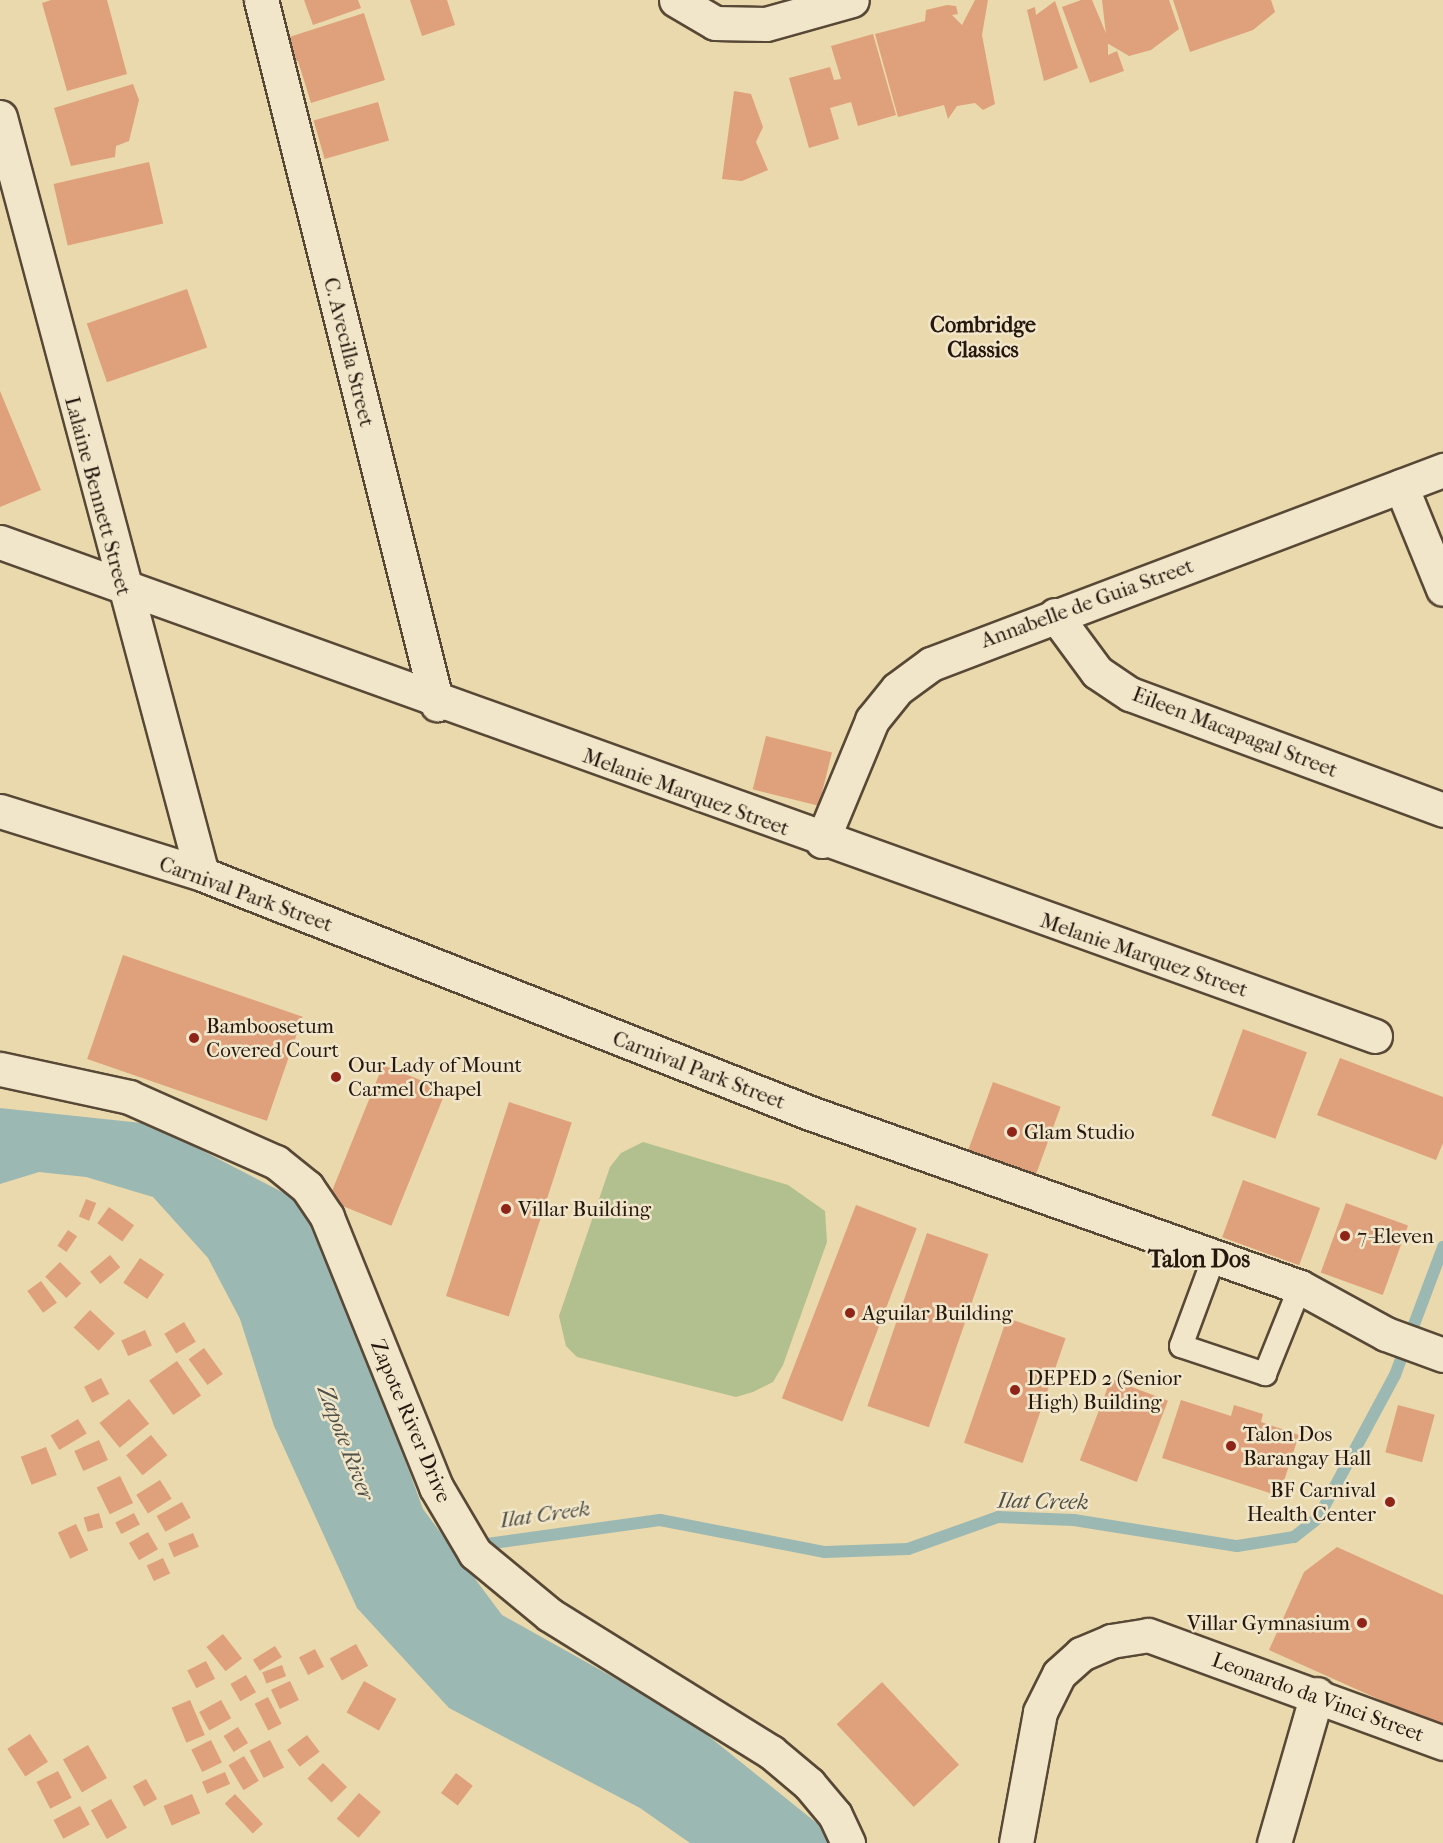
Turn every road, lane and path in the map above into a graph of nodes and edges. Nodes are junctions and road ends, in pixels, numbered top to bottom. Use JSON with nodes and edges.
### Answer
{"nodes":[{"id":1,"x":261,"y":0,"type":"edge"},
{"id":2,"x":676,"y":0,"type":"edge"},
{"id":3,"x":852,"y":0,"type":"edge"},
{"id":4,"x":0,"y":117,"type":"edge"},
{"id":5,"x":1443,"y":470,"type":"edge"},
{"id":6,"x":1401,"y":486,"type":"junction"},
{"id":7,"x":0,"y":542,"type":"edge"},
{"id":8,"x":121,"y":586,"type":"junction"},
{"id":9,"x":1443,"y":590,"type":"edge"},
{"id":10,"x":1055,"y":615,"type":"junction"},
{"id":11,"x":437,"y":704,"type":"junction"},
{"id":12,"x":1443,"y":809,"type":"edge"},
{"id":13,"x":0,"y":811,"type":"edge"},
{"id":14,"x":822,"y":841,"type":"junction"},
{"id":15,"x":202,"y":874,"type":"junction"},
{"id":16,"x":1375,"y":1036,"type":"dead end"},
{"id":17,"x":0,"y":1069,"type":"edge"},
{"id":18,"x":1214,"y":1257,"type":"junction"},
{"id":19,"x":1299,"y":1287,"type":"junction"},
{"id":20,"x":1434,"y":1352,"type":"edge"},
{"id":21,"x":1317,"y":1694,"type":"junction"},
{"id":22,"x":1443,"y":1743,"type":"edge"},
{"id":23,"x":848,"y":1843,"type":"edge"},
{"id":24,"x":1016,"y":1843,"type":"edge"},
{"id":25,"x":1274,"y":1843,"type":"edge"}],
"edges":[{"from":1,"to":11,"type":"street","name":"C. Avecilla Street"},
{"from":2,"to":3,"type":"street"},
{"from":4,"to":8,"type":"street","name":"Lalaine Bennett Street"},
{"from":5,"to":6,"type":"street","name":"Annabelle de Guia Street"},
{"from":6,"to":9,"type":"street"},
{"from":6,"to":10,"type":"street","name":"Annabelle de Guia Street"},
{"from":7,"to":8,"type":"street","name":"Melanie Marquez Street"},
{"from":8,"to":11,"type":"street","name":"Melanie Marquez Street"},
{"from":8,"to":15,"type":"street","name":"Lalaine Bennett Street"},
{"from":10,"to":12,"type":"street","name":"Eileen Macapagal Street"},
{"from":10,"to":14,"type":"street","name":"Annabelle de Guia Street"},
{"from":11,"to":14,"type":"street","name":"Melanie Marquez Street"},
{"from":13,"to":15,"type":"street","name":"Carnival Park Street"},
{"from":14,"to":16,"type":"street","name":"Melanie Marquez Street"},
{"from":15,"to":18,"type":"street","name":"Carnival Park Street"},
{"from":17,"to":23,"type":"street","name":"Zapote River Drive"},
{"from":18,"to":19,"type":"street","name":"Carnival Park Street"},
{"from":18,"to":19,"type":"lane"},
{"from":19,"to":20,"type":"street","name":"Carnival Park Street"},
{"from":21,"to":22,"type":"street","name":"Leonardo da Vinci Street"},
{"from":21,"to":24,"type":"street","name":"Leonardo da Vinci Street"},
{"from":21,"to":25,"type":"street"}]}
